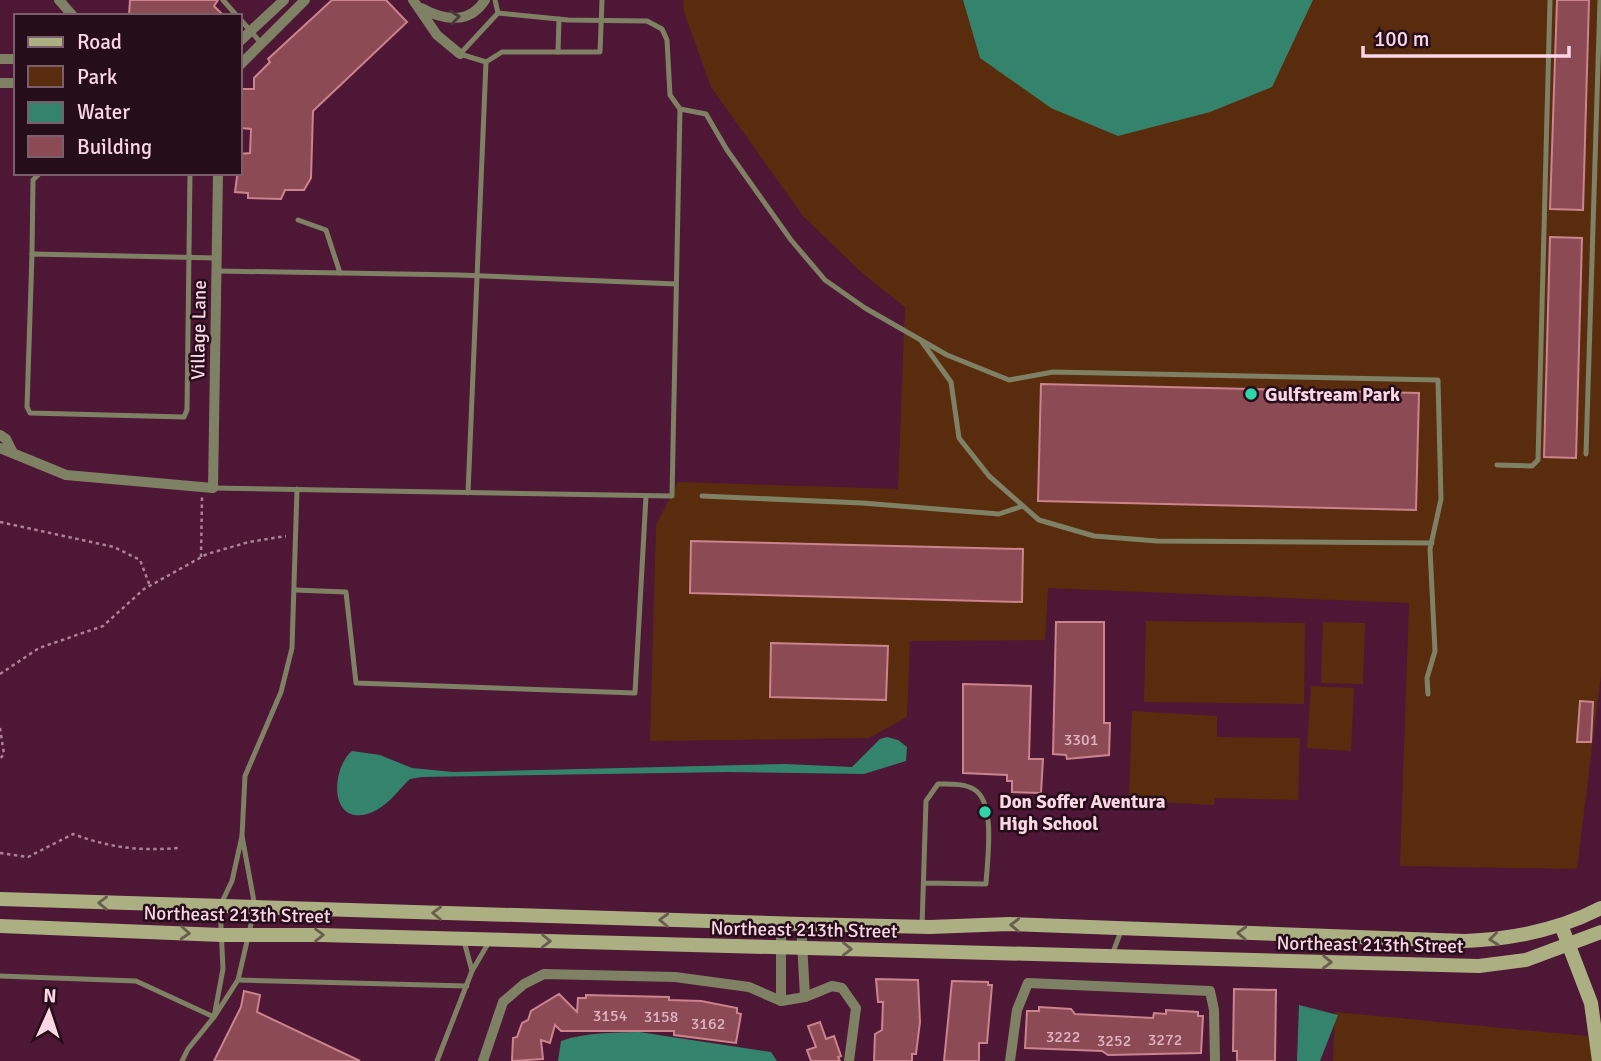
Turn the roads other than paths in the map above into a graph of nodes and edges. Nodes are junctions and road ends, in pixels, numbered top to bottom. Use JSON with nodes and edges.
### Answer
{"nodes":[{"id":1,"x":59,"y":0,"type":"edge"},
{"id":2,"x":223,"y":0,"type":"edge"},
{"id":3,"x":284,"y":0,"type":"edge"},
{"id":4,"x":305,"y":0,"type":"edge"},
{"id":5,"x":485,"y":0,"type":"edge"},
{"id":6,"x":495,"y":0,"type":"edge"},
{"id":7,"x":601,"y":0,"type":"edge"},
{"id":8,"x":1549,"y":0,"type":"edge"},
{"id":9,"x":1600,"y":0,"type":"edge"},
{"id":10,"x":417,"y":4,"type":"edge"},
{"id":11,"x":498,"y":13,"type":"junction"},
{"id":12,"x":71,"y":14,"type":"edge"},
{"id":13,"x":235,"y":14,"type":"edge"},
{"id":14,"x":559,"y":19,"type":"junction"},
{"id":15,"x":601,"y":20,"type":"junction"},
{"id":16,"x":242,"y":22,"type":"edge"},
{"id":17,"x":250,"y":31,"type":"junction"},
{"id":18,"x":242,"y":39,"type":"edge"},
{"id":19,"x":261,"y":44,"type":"junction"},
{"id":20,"x":558,"y":52,"type":"junction"},
{"id":21,"x":460,"y":54,"type":"junction"},
{"id":22,"x":486,"y":62,"type":"junction"},
{"id":23,"x":242,"y":63,"type":"edge"},
{"id":24,"x":680,"y":109,"type":"junction"},
{"id":25,"x":38,"y":175,"type":"edge"},
{"id":26,"x":190,"y":175,"type":"edge"},
{"id":27,"x":218,"y":175,"type":"edge"},
{"id":28,"x":298,"y":220,"type":"dead end"},
{"id":29,"x":32,"y":254,"type":"junction"},
{"id":30,"x":188,"y":257,"type":"junction"},
{"id":31,"x":217,"y":258,"type":"junction"},
{"id":32,"x":217,"y":271,"type":"junction"},
{"id":33,"x":340,"y":273,"type":"junction"},
{"id":34,"x":477,"y":276,"type":"junction"},
{"id":35,"x":676,"y":284,"type":"junction"},
{"id":36,"x":921,"y":341,"type":"junction"},
{"id":37,"x":0,"y":435,"type":"edge"},
{"id":38,"x":0,"y":448,"type":"edge"},
{"id":39,"x":13,"y":453,"type":"junction"},
{"id":40,"x":1586,"y":454,"type":"dead end"},
{"id":41,"x":1497,"y":465,"type":"dead end"},
{"id":42,"x":208,"y":487,"type":"junction"},
{"id":43,"x":297,"y":489,"type":"junction"},
{"id":44,"x":468,"y":493,"type":"junction"},
{"id":45,"x":646,"y":496,"type":"junction"},
{"id":46,"x":702,"y":496,"type":"dead end"},
{"id":47,"x":1023,"y":506,"type":"junction"},
{"id":48,"x":1432,"y":543,"type":"junction"},
{"id":49,"x":295,"y":590,"type":"junction"},
{"id":50,"x":1428,"y":694,"type":"dead end"},
{"id":51,"x":242,"y":836,"type":"junction"},
{"id":52,"x":924,"y":883,"type":"junction"},
{"id":53,"x":0,"y":899,"type":"edge"},
{"id":54,"x":220,"y":906,"type":"junction"},
{"id":55,"x":255,"y":907,"type":"junction"},
{"id":56,"x":1601,"y":908,"type":"edge"},
{"id":57,"x":1584,"y":917,"type":"junction"},
{"id":58,"x":781,"y":923,"type":"junction"},
{"id":59,"x":801,"y":924,"type":"junction"},
{"id":60,"x":1561,"y":925,"type":"junction"},
{"id":61,"x":0,"y":926,"type":"edge"},
{"id":62,"x":922,"y":926,"type":"junction"},
{"id":63,"x":1122,"y":929,"type":"junction"},
{"id":64,"x":221,"y":935,"type":"junction"},
{"id":65,"x":251,"y":936,"type":"junction"},
{"id":66,"x":1599,"y":937,"type":"edge"},
{"id":67,"x":463,"y":940,"type":"junction"},
{"id":68,"x":490,"y":940,"type":"junction"},
{"id":69,"x":1568,"y":947,"type":"junction"},
{"id":70,"x":781,"y":948,"type":"junction"},
{"id":71,"x":801,"y":948,"type":"junction"},
{"id":72,"x":1112,"y":957,"type":"junction"},
{"id":73,"x":472,"y":971,"type":"junction"},
{"id":74,"x":0,"y":976,"type":"edge"},
{"id":75,"x":238,"y":980,"type":"junction"},
{"id":76,"x":467,"y":986,"type":"junction"},
{"id":77,"x":804,"y":997,"type":"junction"},
{"id":78,"x":781,"y":1001,"type":"junction"},
{"id":79,"x":214,"y":1017,"type":"junction"},
{"id":80,"x":182,"y":1061,"type":"edge"},
{"id":81,"x":437,"y":1061,"type":"edge"},
{"id":82,"x":483,"y":1061,"type":"edge"},
{"id":83,"x":849,"y":1061,"type":"edge"},
{"id":84,"x":1010,"y":1061,"type":"edge"},
{"id":85,"x":1215,"y":1061,"type":"edge"},
{"id":86,"x":1599,"y":1061,"type":"edge"}],
"edges":[{"from":1,"to":12,"type":"street"},
{"from":2,"to":13,"type":"lane"},
{"from":3,"to":17,"type":"street"},
{"from":4,"to":19,"type":"street"},
{"from":10,"to":5,"type":"street","one_way":true},
{"from":6,"to":11,"type":"lane"},
{"from":7,"to":15,"type":"lane"},
{"from":8,"to":41,"type":"lane"},
{"from":9,"to":40,"type":"lane"},
{"from":10,"to":21,"type":"street"},
{"from":11,"to":14,"type":"lane"},
{"from":11,"to":21,"type":"lane"},
{"from":14,"to":15,"type":"lane"},
{"from":14,"to":20,"type":"lane"},
{"from":15,"to":20,"type":"lane"},
{"from":15,"to":24,"type":"lane"},
{"from":16,"to":17,"type":"lane"},
{"from":17,"to":18,"type":"street"},
{"from":17,"to":19,"type":"lane"},
{"from":19,"to":23,"type":"street"},
{"from":20,"to":22,"type":"lane"},
{"from":21,"to":22,"type":"lane"},
{"from":22,"to":34,"type":"lane"},
{"from":24,"to":35,"type":"lane"},
{"from":24,"to":36,"type":"lane"},
{"from":25,"to":29,"type":"lane"},
{"from":26,"to":30,"type":"lane"},
{"from":27,"to":31,"type":"street","name":"Village Lane"},
{"from":28,"to":33,"type":"lane"},
{"from":29,"to":30,"type":"lane"},
{"from":29,"to":30,"type":"lane"},
{"from":30,"to":31,"type":"lane"},
{"from":31,"to":32,"type":"street","name":"Village Lane"},
{"from":32,"to":33,"type":"lane"},
{"from":32,"to":42,"type":"street","name":"Village Lane"},
{"from":33,"to":34,"type":"lane"},
{"from":34,"to":35,"type":"lane"},
{"from":34,"to":44,"type":"lane"},
{"from":35,"to":45,"type":"lane"},
{"from":36,"to":47,"type":"lane"},
{"from":36,"to":48,"type":"lane"},
{"from":37,"to":39,"type":"street"},
{"from":38,"to":39,"type":"street"},
{"from":39,"to":42,"type":"street"},
{"from":42,"to":43,"type":"lane"},
{"from":43,"to":44,"type":"lane"},
{"from":43,"to":49,"type":"lane"},
{"from":44,"to":45,"type":"lane"},
{"from":45,"to":49,"type":"lane"},
{"from":46,"to":47,"type":"lane"},
{"from":47,"to":48,"type":"lane"},
{"from":48,"to":50,"type":"lane"},
{"from":49,"to":51,"type":"lane"},
{"from":51,"to":54,"type":"lane"},
{"from":51,"to":55,"type":"lane"},
{"from":52,"to":52,"type":"lane"},
{"from":52,"to":62,"type":"lane"},
{"from":54,"to":53,"type":"street","name":"Northeast 213th Street","one_way":true},
{"from":54,"to":55,"type":"street","name":"Northeast 213th Street"},
{"from":54,"to":64,"type":"lane"},
{"from":58,"to":55,"type":"street","name":"Northeast 213th Street","one_way":true},
{"from":55,"to":65,"type":"lane"},
{"from":56,"to":57,"type":"street","name":"Northeast 213th Street"},
{"from":57,"to":60,"type":"street","name":"Northeast 213th Street"},
{"from":57,"to":66,"type":"street"},
{"from":58,"to":59,"type":"street","name":"Northeast 213th Street"},
{"from":58,"to":70,"type":"street"},
{"from":59,"to":62,"type":"street","name":"Northeast 213th Street"},
{"from":59,"to":71,"type":"street"},
{"from":60,"to":63,"type":"street","name":"Northeast 213th Street","one_way":true},
{"from":60,"to":69,"type":"street"},
{"from":61,"to":64,"type":"street","name":"Northeast 213th Street","one_way":true},
{"from":63,"to":62,"type":"street","name":"Northeast 213th Street","one_way":true},
{"from":63,"to":72,"type":"lane"},
{"from":64,"to":65,"type":"street","name":"Northeast 213th Street"},
{"from":64,"to":79,"type":"lane"},
{"from":65,"to":67,"type":"street","name":"Northeast 213th Street","one_way":true},
{"from":65,"to":75,"type":"lane"},
{"from":66,"to":69,"type":"street","name":"Northeast 213th Street"},
{"from":67,"to":68,"type":"street","name":"Northeast 213th Street"},
{"from":67,"to":73,"type":"lane"},
{"from":68,"to":70,"type":"street","name":"Northeast 213th Street","one_way":true},
{"from":68,"to":73,"type":"lane"},
{"from":72,"to":69,"type":"street","name":"Northeast 213th Street","one_way":true},
{"from":69,"to":86,"type":"street"},
{"from":70,"to":71,"type":"street","name":"Northeast 213th Street"},
{"from":70,"to":78,"type":"street"},
{"from":71,"to":72,"type":"street","name":"Northeast 213th Street","one_way":true},
{"from":71,"to":77,"type":"street"},
{"from":73,"to":76,"type":"lane"},
{"from":74,"to":79,"type":"lane"},
{"from":75,"to":76,"type":"lane"},
{"from":75,"to":79,"type":"lane"},
{"from":76,"to":81,"type":"lane"},
{"from":77,"to":78,"type":"street"},
{"from":77,"to":83,"type":"street"},
{"from":78,"to":82,"type":"street"},
{"from":79,"to":80,"type":"lane"},
{"from":84,"to":85,"type":"street"}]}
